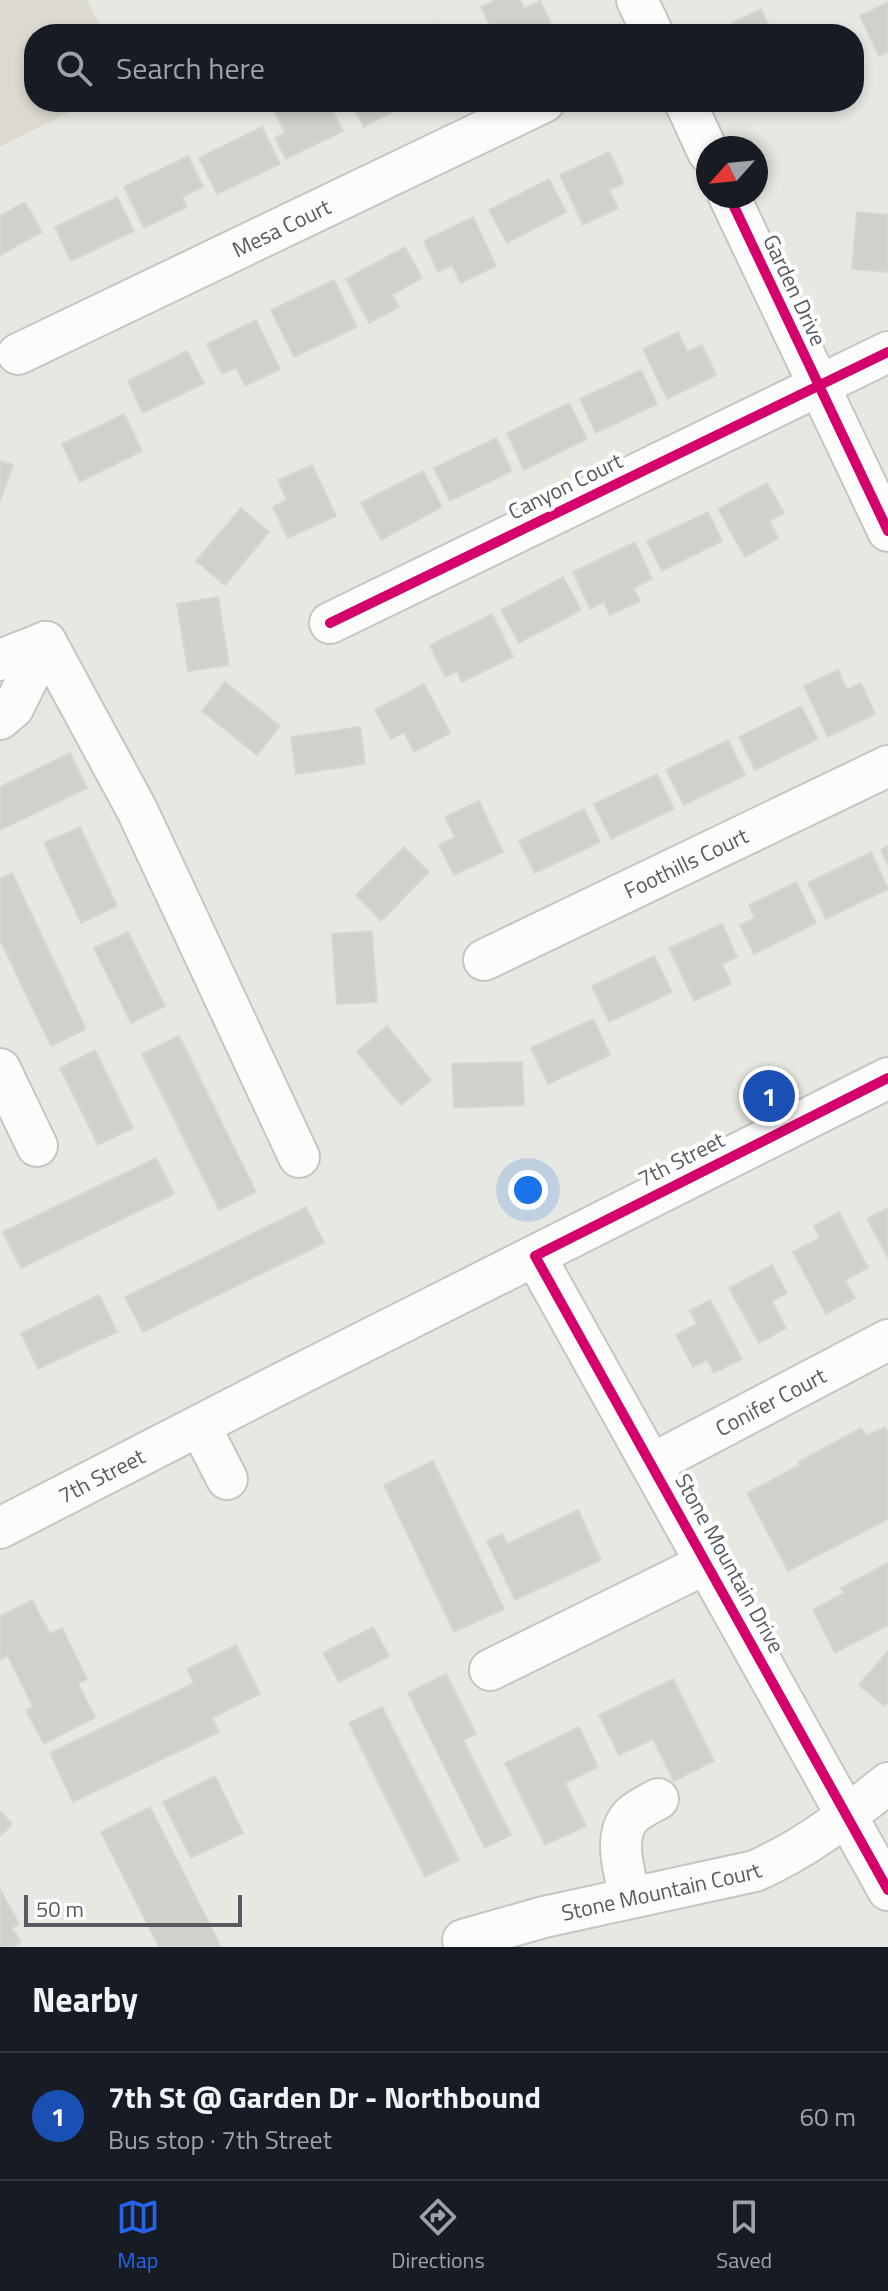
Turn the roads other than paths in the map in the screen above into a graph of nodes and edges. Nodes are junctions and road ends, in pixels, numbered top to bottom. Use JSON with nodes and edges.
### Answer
{"nodes":[{"id":1,"x":637,"y":0,"type":"edge"},
{"id":2,"x":648,"y":24,"type":"edge"},
{"id":3,"x":523,"y":112,"type":"edge"},
{"id":4,"x":690,"y":112,"type":"edge"},
{"id":5,"x":701,"y":136,"type":"edge"},
{"id":6,"x":735,"y":208,"type":"edge"},
{"id":7,"x":888,"y":352,"type":"edge"},
{"id":8,"x":18,"y":354,"type":"dead end"},
{"id":9,"x":818,"y":385,"type":"junction"},
{"id":10,"x":888,"y":531,"type":"edge"},
{"id":11,"x":330,"y":623,"type":"dead end"},
{"id":12,"x":46,"y":642,"type":"junction"},
{"id":13,"x":0,"y":660,"type":"edge"},
{"id":14,"x":0,"y":719,"type":"edge"},
{"id":15,"x":888,"y":766,"type":"edge"},
{"id":16,"x":484,"y":960,"type":"dead end"},
{"id":17,"x":0,"y":1069,"type":"edge"},
{"id":18,"x":888,"y":1078,"type":"edge"},
{"id":19,"x":37,"y":1146,"type":"dead end"},
{"id":20,"x":299,"y":1157,"type":"dead end"},
{"id":21,"x":535,"y":1256,"type":"junction"},
{"id":22,"x":888,"y":1340,"type":"edge"},
{"id":23,"x":200,"y":1426,"type":"junction"},
{"id":24,"x":652,"y":1464,"type":"junction"},
{"id":25,"x":227,"y":1479,"type":"dead end"},
{"id":26,"x":0,"y":1528,"type":"edge"},
{"id":27,"x":707,"y":1563,"type":"junction"},
{"id":28,"x":490,"y":1670,"type":"dead end"},
{"id":29,"x":888,"y":1783,"type":"edge"},
{"id":30,"x":658,"y":1799,"type":"dead end"},
{"id":31,"x":847,"y":1816,"type":"junction"},
{"id":32,"x":888,"y":1890,"type":"edge"},
{"id":33,"x":630,"y":1898,"type":"junction"},
{"id":34,"x":463,"y":1940,"type":"dead end"}],
"edges":[{"from":1,"to":2,"type":"street"},
{"from":3,"to":8,"type":"street","name":"Mesa Court"},
{"from":4,"to":5,"type":"street"},
{"from":6,"to":9,"type":"street","name":"Garden Drive"},
{"from":7,"to":9,"type":"street","name":"Canyon Court"},
{"from":9,"to":10,"type":"street","name":"Garden Drive"},
{"from":9,"to":11,"type":"street","name":"Canyon Court"},
{"from":12,"to":13,"type":"street"},
{"from":12,"to":14,"type":"street"},
{"from":12,"to":20,"type":"street"},
{"from":15,"to":16,"type":"street","name":"Foothills Court"},
{"from":17,"to":19,"type":"street"},
{"from":18,"to":21,"type":"street","name":"7th Street"},
{"from":21,"to":23,"type":"street","name":"7th Street"},
{"from":21,"to":24,"type":"street","name":"Stone Mountain Drive"},
{"from":22,"to":24,"type":"street","name":"Conifer Court"},
{"from":23,"to":25,"type":"street"},
{"from":23,"to":26,"type":"street","name":"7th Street"},
{"from":24,"to":27,"type":"street","name":"Stone Mountain Drive"},
{"from":27,"to":28,"type":"street"},
{"from":27,"to":31,"type":"street","name":"Stone Mountain Drive"},
{"from":29,"to":31,"type":"street"},
{"from":30,"to":33,"type":"street"},
{"from":31,"to":32,"type":"street","name":"Stone Mountain Drive"},
{"from":31,"to":33,"type":"street","name":"Stone Mountain Court"},
{"from":33,"to":34,"type":"street","name":"Stone Mountain Court"}]}
